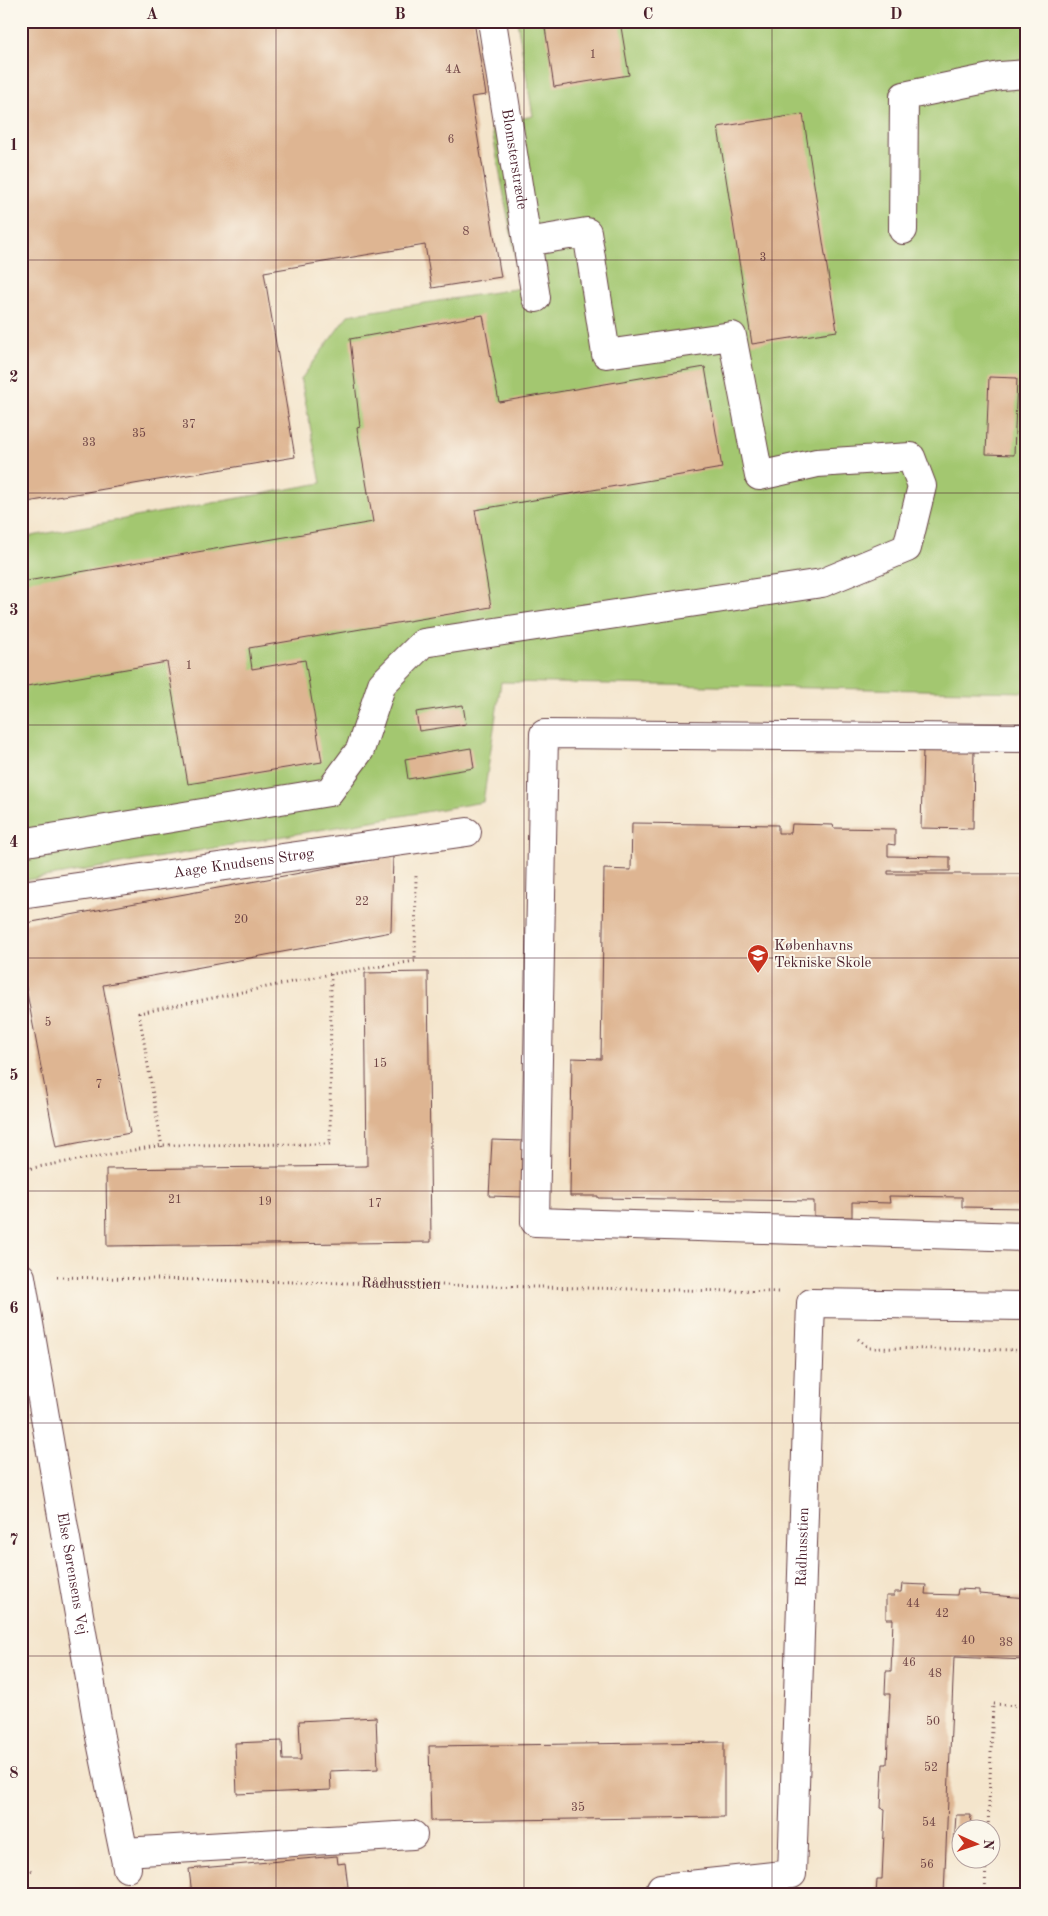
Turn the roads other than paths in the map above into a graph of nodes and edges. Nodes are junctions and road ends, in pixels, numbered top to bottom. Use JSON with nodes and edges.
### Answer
{"nodes":[{"id":1,"x":492,"y":21,"type":"edge"},
{"id":2,"x":1026,"y":69,"type":"edge"},
{"id":3,"x":903,"y":230,"type":"dead end"},
{"id":4,"x":527,"y":242,"type":"junction"},
{"id":5,"x":536,"y":298,"type":"dead end"},
{"id":6,"x":1027,"y":738,"type":"edge"},
{"id":7,"x":467,"y":832,"type":"dead end"},
{"id":8,"x":21,"y":842,"type":"edge"},
{"id":9,"x":21,"y":895,"type":"edge"},
{"id":10,"x":1027,"y":1237,"type":"edge"},
{"id":11,"x":21,"y":1278,"type":"edge"},
{"id":12,"x":1027,"y":1306,"type":"edge"},
{"id":13,"x":413,"y":1835,"type":"dead end"},
{"id":14,"x":661,"y":1888,"type":"dead end"}],
"edges":[{"from":1,"to":4,"type":"street","name":"Blomsterstræde"},
{"from":2,"to":3,"type":"street"},
{"from":4,"to":5,"type":"street","name":"Blomsterstræde"},
{"from":4,"to":8,"type":"street"},
{"from":6,"to":10,"type":"street"},
{"from":7,"to":9,"type":"street","name":"Aage Knudsens Strøg"},
{"from":11,"to":13,"type":"street","name":"Else Sørensens Vej"},
{"from":12,"to":14,"type":"street","name":"Rådhusstien"}]}
